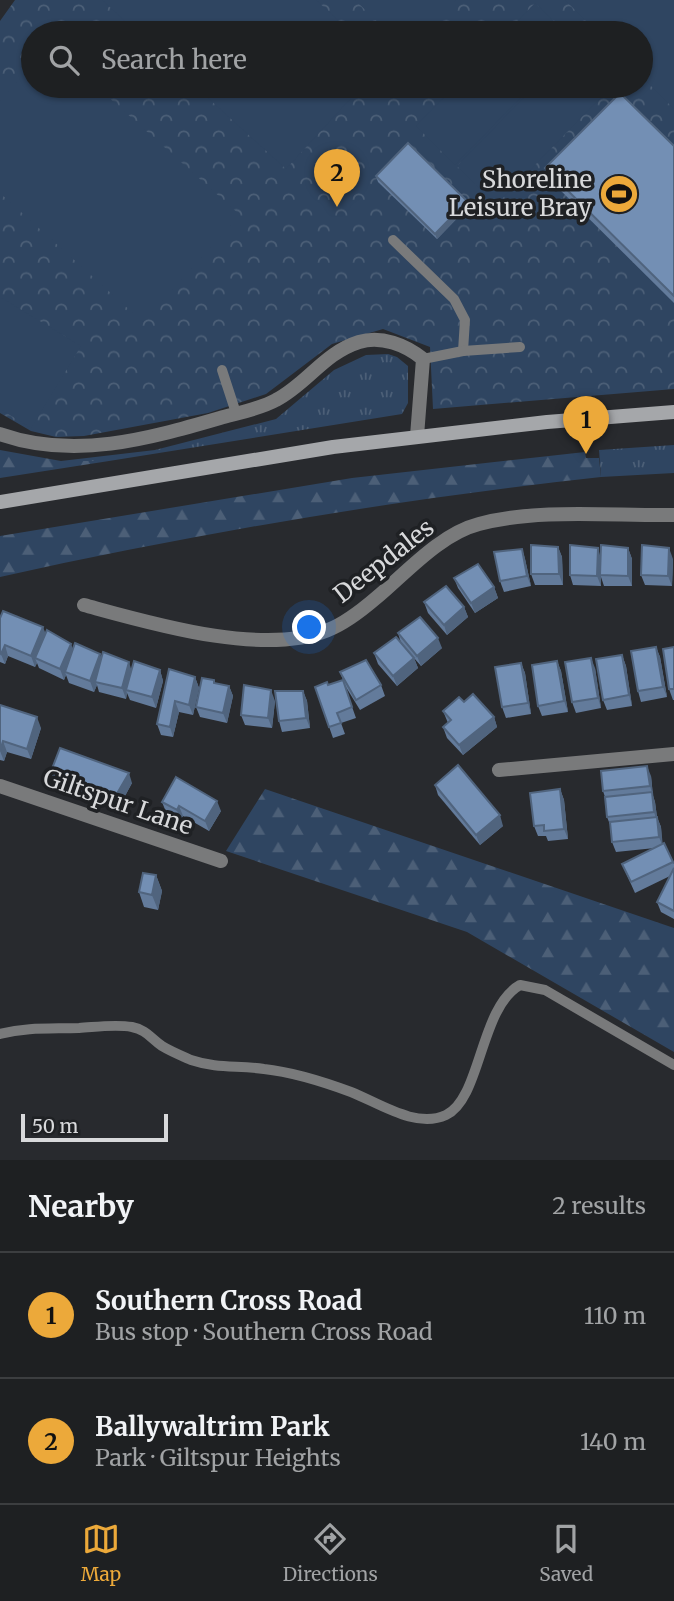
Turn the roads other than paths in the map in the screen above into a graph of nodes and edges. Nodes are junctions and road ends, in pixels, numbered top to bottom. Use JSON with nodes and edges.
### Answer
{"nodes":[{"id":1,"x":393,"y":240,"type":"dead end"},
{"id":2,"x":520,"y":347,"type":"dead end"},
{"id":3,"x":463,"y":351,"type":"junction"},
{"id":4,"x":423,"y":359,"type":"junction"},
{"id":5,"x":222,"y":370,"type":"dead end"},
{"id":6,"x":674,"y":412,"type":"edge"},
{"id":7,"x":236,"y":413,"type":"junction"},
{"id":8,"x":0,"y":434,"type":"edge"},
{"id":9,"x":417,"y":436,"type":"junction"},
{"id":10,"x":0,"y":502,"type":"edge"},
{"id":11,"x":674,"y":515,"type":"edge"},
{"id":12,"x":84,"y":605,"type":"dead end"},
{"id":13,"x":674,"y":754,"type":"edge"},
{"id":14,"x":499,"y":770,"type":"dead end"},
{"id":15,"x":0,"y":786,"type":"edge"},
{"id":16,"x":220,"y":861,"type":"dead end"},
{"id":17,"x":0,"y":1034,"type":"edge"},
{"id":18,"x":674,"y":1065,"type":"edge"}],
"edges":[{"from":1,"to":3,"type":"lane"},
{"from":2,"to":3,"type":"lane"},
{"from":3,"to":4,"type":"lane"},
{"from":4,"to":7,"type":"street"},
{"from":4,"to":9,"type":"street"},
{"from":5,"to":7,"type":"lane"},
{"from":6,"to":9,"type":"main road"},
{"from":7,"to":8,"type":"street"},
{"from":9,"to":10,"type":"main road"},
{"from":11,"to":12,"type":"street","name":"Deepdales"},
{"from":13,"to":14,"type":"street"},
{"from":15,"to":16,"type":"street","name":"Giltspur Lane"},
{"from":17,"to":18,"type":"lane"}]}
